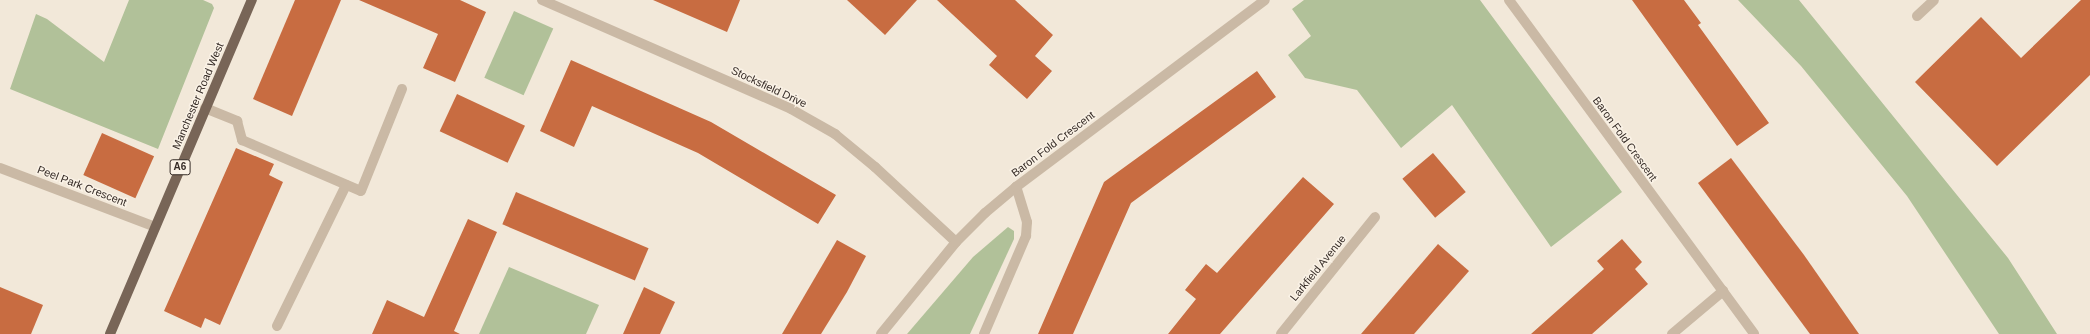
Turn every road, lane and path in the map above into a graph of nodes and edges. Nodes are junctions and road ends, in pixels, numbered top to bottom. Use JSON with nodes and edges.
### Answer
{"nodes":[{"id":1,"x":252,"y":0,"type":"edge"},
{"id":2,"x":542,"y":0,"type":"edge"},
{"id":3,"x":1265,"y":0,"type":"edge"},
{"id":4,"x":1509,"y":0,"type":"edge"},
{"id":5,"x":1934,"y":0,"type":"edge"},
{"id":6,"x":1917,"y":16,"type":"dead end"},
{"id":7,"x":402,"y":89,"type":"dead end"},
{"id":8,"x":205,"y":108,"type":"junction"},
{"id":9,"x":0,"y":168,"type":"edge"},
{"id":10,"x":346,"y":185,"type":"junction"},
{"id":11,"x":1016,"y":187,"type":"junction"},
{"id":12,"x":1375,"y":217,"type":"dead end"},
{"id":13,"x":155,"y":227,"type":"junction"},
{"id":14,"x":956,"y":242,"type":"junction"},
{"id":15,"x":1723,"y":291,"type":"junction"},
{"id":16,"x":278,"y":326,"type":"dead end"},
{"id":17,"x":110,"y":334,"type":"edge"},
{"id":18,"x":881,"y":334,"type":"edge"},
{"id":19,"x":984,"y":334,"type":"edge"},
{"id":20,"x":1280,"y":334,"type":"edge"},
{"id":21,"x":1672,"y":334,"type":"edge"},
{"id":22,"x":1754,"y":334,"type":"edge"}],
"edges":[{"from":1,"to":8,"type":"main road","name":"Manchester Road West","number":"A6"},
{"from":2,"to":14,"type":"street","name":"Stocksfield Drive"},
{"from":3,"to":11,"type":"street","name":"Baron Fold Crescent"},
{"from":4,"to":15,"type":"street","name":"Baron Fold Crescent"},
{"from":5,"to":6,"type":"street"},
{"from":7,"to":10,"type":"street"},
{"from":8,"to":10,"type":"street"},
{"from":8,"to":13,"type":"main road","name":"Manchester Road West","number":"A6"},
{"from":9,"to":13,"type":"street","name":"Peel Park Crescent"},
{"from":10,"to":16,"type":"street"},
{"from":11,"to":14,"type":"street","name":"Baron Fold Crescent"},
{"from":11,"to":19,"type":"street"},
{"from":12,"to":20,"type":"street","name":"Larkfield Avenue"},
{"from":13,"to":17,"type":"main road","name":"Manchester Road West","number":"A6"},
{"from":14,"to":18,"type":"street","name":"Baron Fold Crescent"},
{"from":15,"to":21,"type":"street"},
{"from":15,"to":22,"type":"street","name":"Baron Fold Crescent"}]}
